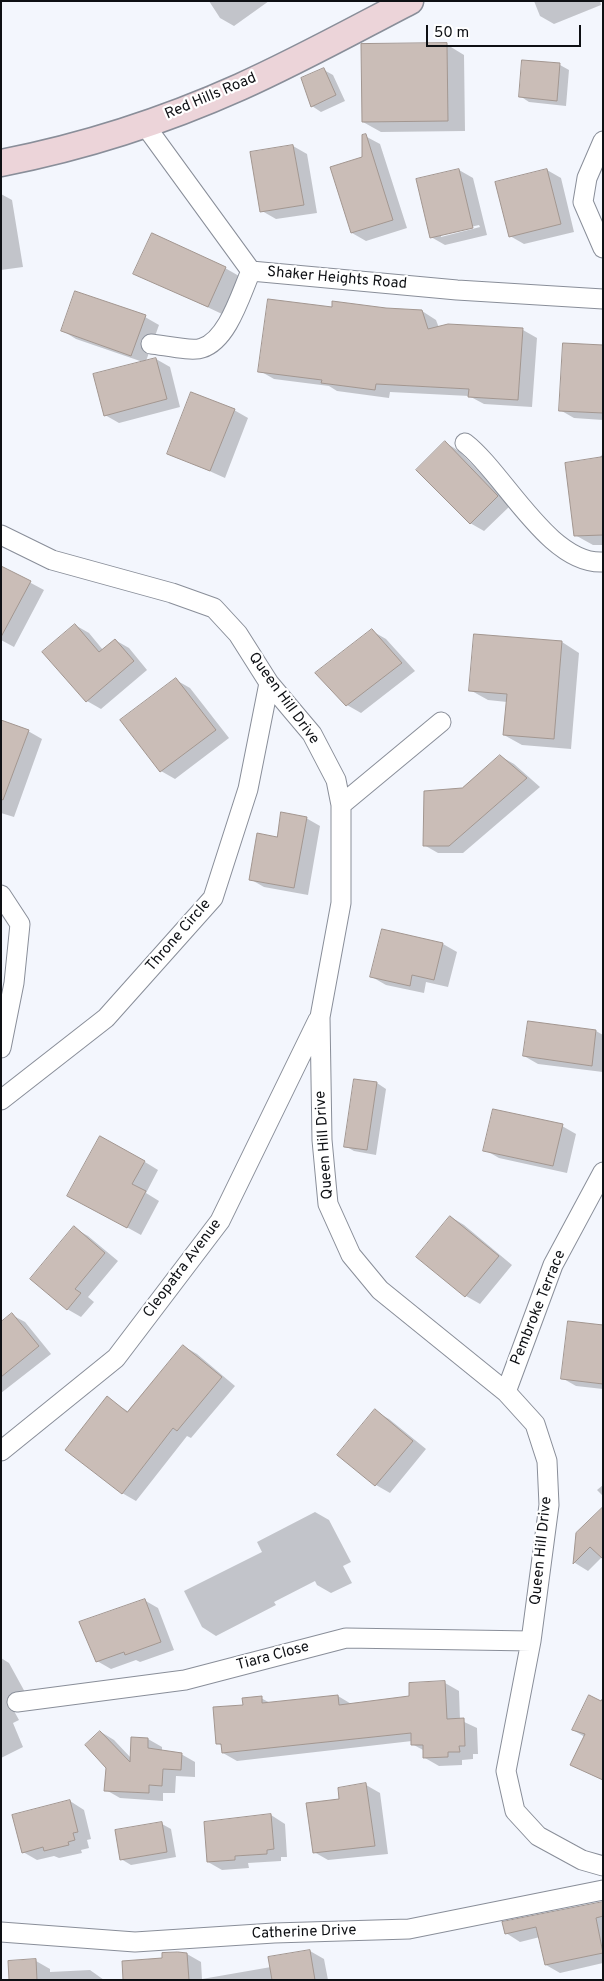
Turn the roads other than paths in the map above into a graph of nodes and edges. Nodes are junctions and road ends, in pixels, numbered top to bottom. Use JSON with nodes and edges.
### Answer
{"nodes":[{"id":1,"x":410,"y":1,"type":"edge"},
{"id":2,"x":144,"y":124,"type":"junction"},
{"id":3,"x":603,"y":141,"type":"edge"},
{"id":4,"x":1,"y":164,"type":"edge"},
{"id":5,"x":595,"y":177,"type":"edge"},
{"id":6,"x":603,"y":248,"type":"edge"},
{"id":7,"x":251,"y":271,"type":"junction"},
{"id":8,"x":603,"y":299,"type":"edge"},
{"id":9,"x":151,"y":344,"type":"dead end"},
{"id":10,"x":465,"y":443,"type":"dead end"},
{"id":11,"x":1,"y":535,"type":"edge"},
{"id":12,"x":603,"y":562,"type":"edge"},
{"id":13,"x":269,"y":683,"type":"junction"},
{"id":14,"x":441,"y":722,"type":"dead end"},
{"id":15,"x":341,"y":806,"type":"junction"},
{"id":16,"x":1,"y":895,"type":"edge"},
{"id":17,"x":320,"y":1017,"type":"junction"},
{"id":18,"x":1,"y":1048,"type":"edge"},
{"id":19,"x":1,"y":1100,"type":"edge"},
{"id":20,"x":603,"y":1172,"type":"edge"},
{"id":21,"x":506,"y":1392,"type":"junction"},
{"id":22,"x":1,"y":1451,"type":"edge"},
{"id":23,"x":531,"y":1641,"type":"junction"},
{"id":24,"x":17,"y":1702,"type":"dead end"},
{"id":25,"x":603,"y":1866,"type":"edge"},
{"id":26,"x":603,"y":1890,"type":"edge"},
{"id":27,"x":1,"y":1932,"type":"edge"}],
"edges":[{"from":1,"to":2,"type":"main road","name":"Red Hills Road"},
{"from":2,"to":4,"type":"main road","name":"Red Hills Road"},
{"from":2,"to":7,"type":"street","name":"Shaker Heights Road"},
{"from":3,"to":5,"type":"street"},
{"from":5,"to":6,"type":"street"},
{"from":7,"to":8,"type":"street","name":"Shaker Heights Road"},
{"from":7,"to":9,"type":"street"},
{"from":10,"to":12,"type":"street"},
{"from":11,"to":13,"type":"street","name":"Queen Hill Drive"},
{"from":13,"to":15,"type":"street","name":"Queen Hill Drive"},
{"from":13,"to":19,"type":"street","name":"Throne Circle"},
{"from":14,"to":15,"type":"street"},
{"from":15,"to":17,"type":"street","name":"Queen Hill Drive"},
{"from":16,"to":18,"type":"street"},
{"from":17,"to":21,"type":"street","name":"Queen Hill Drive"},
{"from":17,"to":22,"type":"street","name":"Cleopatra Avenue"},
{"from":20,"to":21,"type":"street","name":"Pembroke Terrace"},
{"from":21,"to":23,"type":"street","name":"Queen Hill Drive"},
{"from":23,"to":24,"type":"street","name":"Tiara Close"},
{"from":23,"to":25,"type":"street","name":"Queen Hill Drive"},
{"from":26,"to":27,"type":"street","name":"Catherine Drive"}]}
